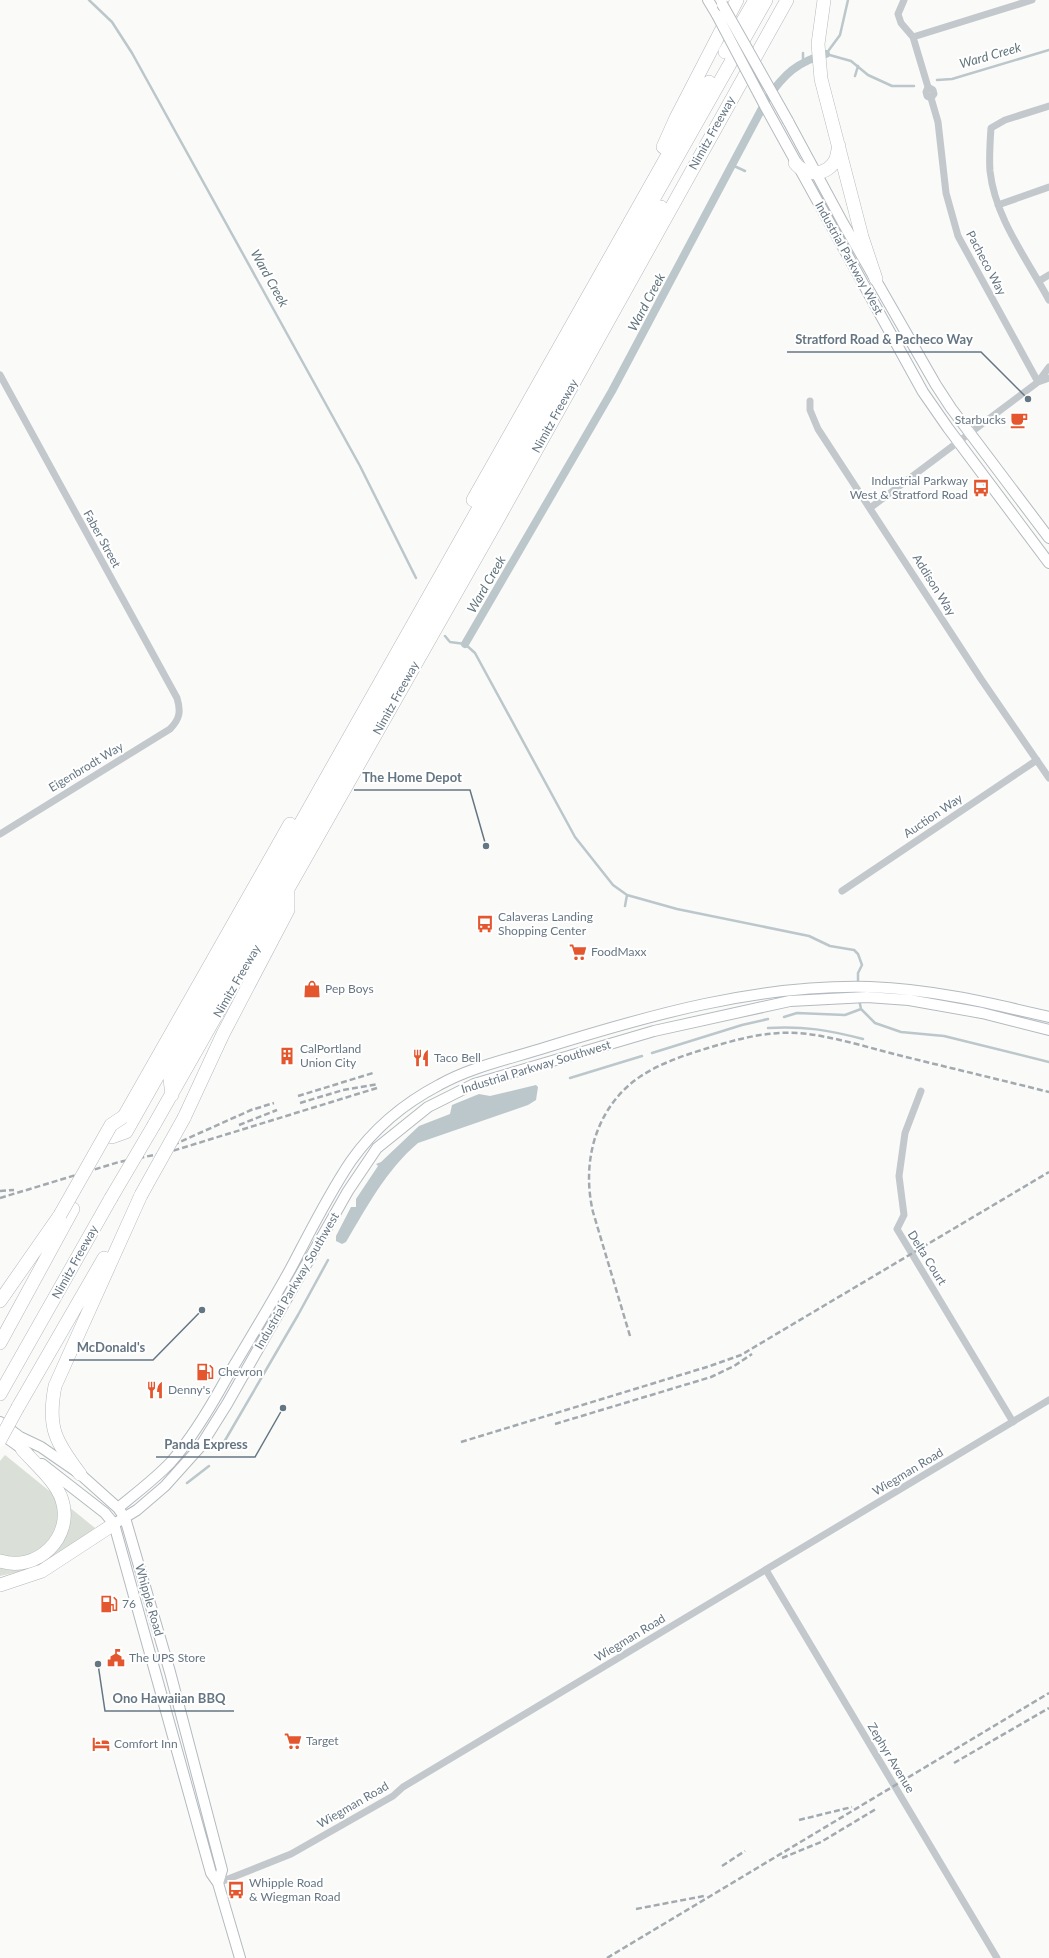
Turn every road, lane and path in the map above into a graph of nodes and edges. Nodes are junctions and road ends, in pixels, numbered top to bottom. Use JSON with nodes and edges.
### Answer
{"nodes":[{"id":1,"x":708,"y":0,"type":"edge"},
{"id":2,"x":738,"y":0,"type":"edge"},
{"id":3,"x":755,"y":0,"type":"edge"},
{"id":4,"x":766,"y":0,"type":"edge"},
{"id":5,"x":778,"y":0,"type":"edge"},
{"id":6,"x":787,"y":0,"type":"edge"},
{"id":7,"x":824,"y":0,"type":"edge"},
{"id":8,"x":904,"y":0,"type":"edge"},
{"id":9,"x":1032,"y":0,"type":"edge"},
{"id":10,"x":721,"y":2,"type":"edge"},
{"id":11,"x":913,"y":37,"type":"junction"},
{"id":12,"x":1049,"y":106,"type":"edge"},
{"id":13,"x":839,"y":146,"type":"junction"},
{"id":14,"x":795,"y":163,"type":"junction"},
{"id":15,"x":816,"y":173,"type":"junction"},
{"id":16,"x":1049,"y":187,"type":"edge"},
{"id":17,"x":640,"y":204,"type":"junction"},
{"id":18,"x":998,"y":205,"type":"junction"},
{"id":19,"x":1049,"y":275,"type":"edge"},
{"id":20,"x":876,"y":279,"type":"junction"},
{"id":21,"x":1038,"y":281,"type":"junction"},
{"id":22,"x":1049,"y":300,"type":"edge"},
{"id":23,"x":1049,"y":367,"type":"edge"},
{"id":24,"x":0,"y":375,"type":"edge"},
{"id":25,"x":1049,"y":378,"type":"edge"},
{"id":26,"x":1038,"y":382,"type":"junction"},
{"id":27,"x":810,"y":401,"type":"dead end"},
{"id":28,"x":969,"y":433,"type":"junction"},
{"id":29,"x":958,"y":442,"type":"junction"},
{"id":30,"x":870,"y":508,"type":"junction"},
{"id":31,"x":1049,"y":538,"type":"edge"},
{"id":32,"x":1049,"y":563,"type":"edge"},
{"id":33,"x":180,"y":716,"type":"joint"},
{"id":34,"x":1037,"y":760,"type":"junction"},
{"id":35,"x":1049,"y":778,"type":"edge"},
{"id":36,"x":0,"y":834,"type":"edge"},
{"id":37,"x":288,"y":890,"type":"junction"},
{"id":38,"x":842,"y":891,"type":"dead end"},
{"id":39,"x":828,"y":993,"type":"junction"},
{"id":40,"x":655,"y":1015,"type":"junction"},
{"id":41,"x":1049,"y":1017,"type":"edge"},
{"id":42,"x":1049,"y":1030,"type":"edge"},
{"id":43,"x":654,"y":1031,"type":"junction"},
{"id":44,"x":921,"y":1091,"type":"dead end"},
{"id":45,"x":172,"y":1095,"type":"junction"},
{"id":46,"x":123,"y":1117,"type":"junction"},
{"id":47,"x":112,"y":1137,"type":"junction"},
{"id":48,"x":141,"y":1195,"type":"junction"},
{"id":49,"x":312,"y":1229,"type":"junction"},
{"id":50,"x":320,"y":1239,"type":"junction"},
{"id":51,"x":0,"y":1301,"type":"edge"},
{"id":52,"x":0,"y":1344,"type":"edge"},
{"id":53,"x":0,"y":1394,"type":"edge"},
{"id":54,"x":1049,"y":1400,"type":"edge"},
{"id":55,"x":0,"y":1422,"type":"edge"},
{"id":56,"x":1013,"y":1422,"type":"junction"},
{"id":57,"x":0,"y":1434,"type":"edge"},
{"id":58,"x":0,"y":1440,"type":"edge"},
{"id":59,"x":22,"y":1449,"type":"junction"},
{"id":60,"x":80,"y":1474,"type":"junction"},
{"id":61,"x":118,"y":1508,"type":"junction"},
{"id":62,"x":119,"y":1521,"type":"junction"},
{"id":63,"x":0,"y":1561,"type":"edge"},
{"id":64,"x":766,"y":1570,"type":"junction"},
{"id":65,"x":0,"y":1585,"type":"edge"},
{"id":66,"x":218,"y":1883,"type":"junction"},
{"id":67,"x":240,"y":1958,"type":"edge"},
{"id":68,"x":997,"y":1958,"type":"edge"}],
"edges":[{"from":1,"to":14,"type":"main road","name":"Industrial Parkway West","bridge":true},
{"from":2,"to":17,"type":"highway"},
{"from":3,"to":17,"type":"highway"},
{"from":4,"to":47,"type":"highway"},
{"from":5,"to":45,"type":"highway"},
{"from":6,"to":37,"type":"highway","name":"Nimitz Freeway"},
{"from":7,"to":13,"type":"highway"},
{"from":8,"to":11,"type":"street"},
{"from":9,"to":11,"type":"street"},
{"from":10,"to":15,"type":"main road","name":"Industrial Parkway West","bridge":true},
{"from":11,"to":26,"type":"street","name":"Pacheco Way"},
{"from":12,"to":18,"type":"street"},
{"from":13,"to":15,"type":"highway"},
{"from":13,"to":20,"type":"highway"},
{"from":14,"to":15,"type":"highway"},
{"from":14,"to":29,"type":"main road","name":"Industrial Parkway West"},
{"from":15,"to":20,"type":"main road","name":"Industrial Parkway West"},
{"from":16,"to":18,"type":"street"},
{"from":17,"to":46,"type":"highway"},
{"from":18,"to":21,"type":"street"},
{"from":19,"to":21,"type":"street"},
{"from":20,"to":28,"type":"main road","name":"Industrial Parkway West"},
{"from":21,"to":22,"type":"street"},
{"from":23,"to":26,"type":"street"},
{"from":24,"to":33,"type":"street","name":"Faber Street"},
{"from":25,"to":26,"type":"street"},
{"from":26,"to":28,"type":"street"},
{"from":27,"to":30,"type":"street","name":"Addison Way"},
{"from":28,"to":29,"type":"street"},
{"from":28,"to":31,"type":"main road","name":"Industrial Parkway West"},
{"from":29,"to":30,"type":"street"},
{"from":29,"to":32,"type":"main road","name":"Industrial Parkway West"},
{"from":30,"to":34,"type":"street","name":"Addison Way"},
{"from":33,"to":36,"type":"street","name":"Eigenbrodt Way"},
{"from":34,"to":35,"type":"street","name":"Addison Way"},
{"from":34,"to":38,"type":"street","name":"Auction Way"},
{"from":37,"to":45,"type":"highway","name":"Nimitz Freeway"},
{"from":37,"to":48,"type":"highway","bridge":true},
{"from":39,"to":40,"type":"main road","name":"Industrial Parkway Southwest"},
{"from":39,"to":41,"type":"main road","name":"Industrial Parkway Southwest"},
{"from":39,"to":42,"type":"main road","name":"Industrial Parkway Southwest"},
{"from":39,"to":43,"type":"main road","name":"Industrial Parkway Southwest"},
{"from":40,"to":43,"type":"main road"},
{"from":40,"to":49,"type":"main road","name":"Industrial Parkway Southwest"},
{"from":43,"to":50,"type":"main road","name":"Industrial Parkway Southwest"},
{"from":44,"to":56,"type":"street","name":"Delta Court"},
{"from":45,"to":53,"type":"highway","name":"Nimitz Freeway","bridge":true},
{"from":46,"to":47,"type":"highway"},
{"from":46,"to":51,"type":"highway","bridge":true},
{"from":47,"to":52,"type":"highway"},
{"from":48,"to":58,"type":"highway","bridge":true},
{"from":48,"to":60,"type":"highway"},
{"from":49,"to":50,"type":"main road"},
{"from":49,"to":61,"type":"main road","name":"Industrial Parkway Southwest"},
{"from":50,"to":62,"type":"main road","name":"Industrial Parkway Southwest"},
{"from":54,"to":56,"type":"street","name":"Wiegman Road"},
{"from":55,"to":60,"type":"main road"},
{"from":56,"to":64,"type":"street","name":"Wiegman Road"},
{"from":57,"to":59,"type":"main road","name":"Whipple Road"},
{"from":59,"to":62,"type":"main road","name":"Whipple Road"},
{"from":59,"to":63,"type":"highway"},
{"from":60,"to":61,"type":"main road"},
{"from":61,"to":62,"type":"main road"},
{"from":62,"to":65,"type":"highway"},
{"from":62,"to":66,"type":"main road","name":"Whipple Road"},
{"from":62,"to":66,"type":"main road","name":"Whipple Road"},
{"from":64,"to":66,"type":"street","name":"Wiegman Road"},
{"from":64,"to":68,"type":"street","name":"Zephyr Avenue"},
{"from":66,"to":67,"type":"main road","name":"Whipple Road"}]}
